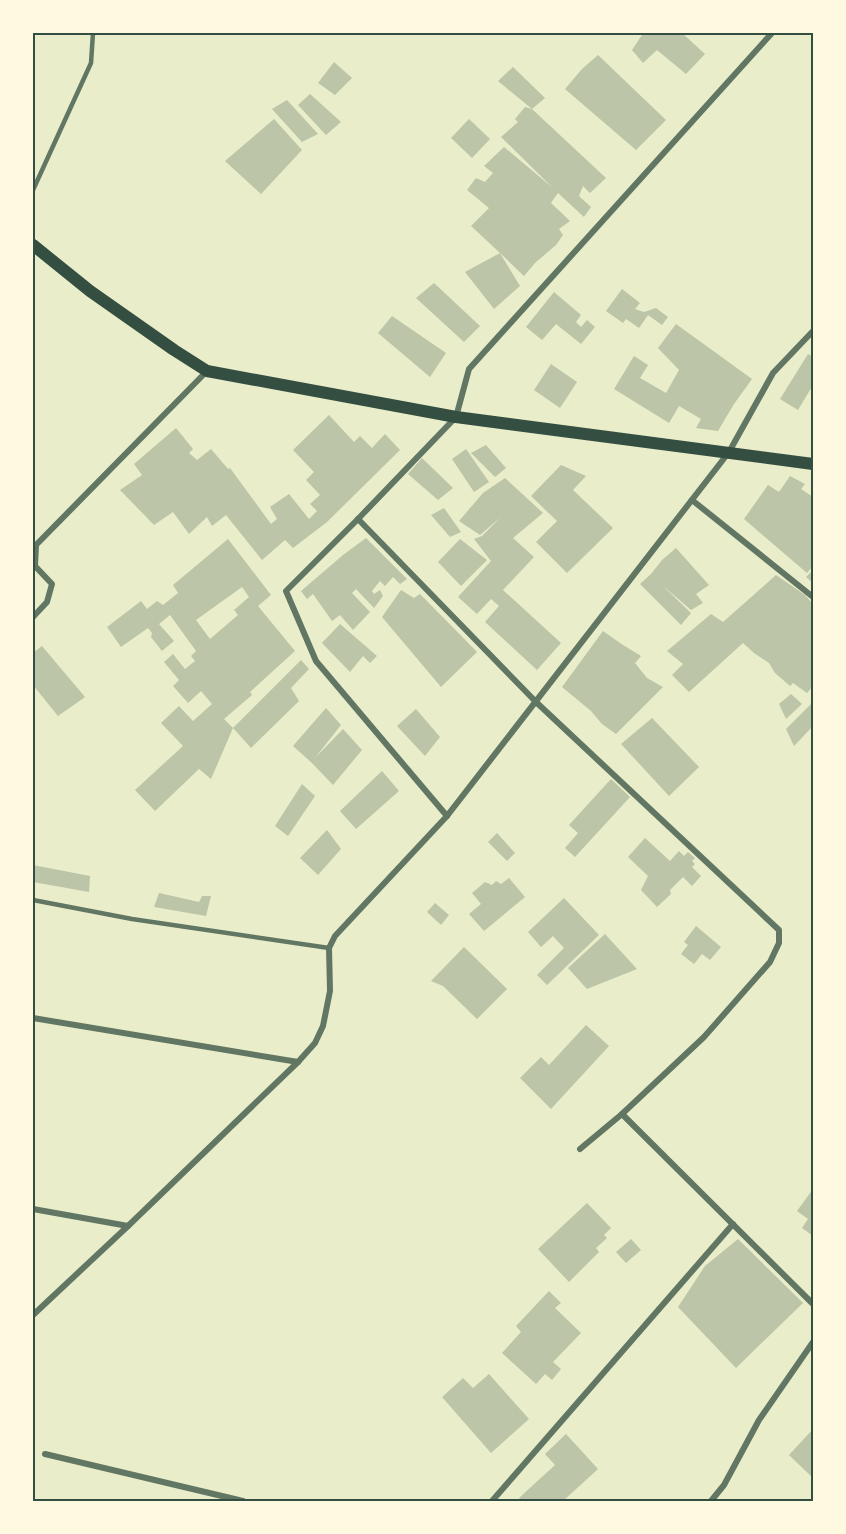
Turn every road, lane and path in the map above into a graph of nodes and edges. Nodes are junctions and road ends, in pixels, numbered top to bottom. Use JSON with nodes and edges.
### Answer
{"nodes":[{"id":1,"x":93,"y":33,"type":"edge"},
{"id":2,"x":772,"y":33,"type":"edge"},
{"id":3,"x":33,"y":190,"type":"edge"},
{"id":4,"x":33,"y":245,"type":"edge"},
{"id":5,"x":813,"y":331,"type":"edge"},
{"id":6,"x":207,"y":371,"type":"junction"},
{"id":7,"x":456,"y":417,"type":"junction"},
{"id":8,"x":729,"y":452,"type":"junction"},
{"id":9,"x":813,"y":464,"type":"edge"},
{"id":10,"x":692,"y":500,"type":"junction"},
{"id":11,"x":358,"y":519,"type":"junction"},
{"id":12,"x":813,"y":597,"type":"edge"},
{"id":13,"x":33,"y":617,"type":"edge"},
{"id":14,"x":536,"y":702,"type":"junction"},
{"id":15,"x":447,"y":816,"type":"junction"},
{"id":16,"x":33,"y":900,"type":"edge"},
{"id":17,"x":329,"y":948,"type":"junction"},
{"id":18,"x":33,"y":1018,"type":"edge"},
{"id":19,"x":298,"y":1062,"type":"junction"},
{"id":20,"x":622,"y":1114,"type":"junction"},
{"id":21,"x":580,"y":1149,"type":"dead end"},
{"id":22,"x":33,"y":1209,"type":"edge"},
{"id":23,"x":733,"y":1224,"type":"junction"},
{"id":24,"x":128,"y":1226,"type":"junction"},
{"id":25,"x":813,"y":1304,"type":"edge"},
{"id":26,"x":33,"y":1315,"type":"edge"},
{"id":27,"x":813,"y":1342,"type":"edge"},
{"id":28,"x":45,"y":1454,"type":"dead end"},
{"id":29,"x":243,"y":1501,"type":"edge"},
{"id":30,"x":492,"y":1501,"type":"edge"},
{"id":31,"x":711,"y":1501,"type":"edge"}],
"edges":[{"from":1,"to":3,"type":"lane"},
{"from":2,"to":7,"type":"street"},
{"from":4,"to":6,"type":"main road"},
{"from":5,"to":8,"type":"street"},
{"from":6,"to":7,"type":"main road"},
{"from":6,"to":13,"type":"street"},
{"from":7,"to":8,"type":"main road"},
{"from":7,"to":11,"type":"street"},
{"from":8,"to":9,"type":"main road"},
{"from":8,"to":10,"type":"street"},
{"from":10,"to":12,"type":"street"},
{"from":10,"to":14,"type":"street"},
{"from":11,"to":14,"type":"street"},
{"from":11,"to":15,"type":"street"},
{"from":14,"to":15,"type":"street"},
{"from":14,"to":20,"type":"street"},
{"from":15,"to":17,"type":"street"},
{"from":16,"to":17,"type":"lane"},
{"from":17,"to":19,"type":"street"},
{"from":18,"to":19,"type":"street"},
{"from":19,"to":24,"type":"street"},
{"from":20,"to":21,"type":"street"},
{"from":20,"to":23,"type":"street"},
{"from":22,"to":24,"type":"street"},
{"from":23,"to":25,"type":"street"},
{"from":23,"to":30,"type":"street"},
{"from":24,"to":26,"type":"street"},
{"from":27,"to":31,"type":"street"},
{"from":28,"to":29,"type":"street"}]}
